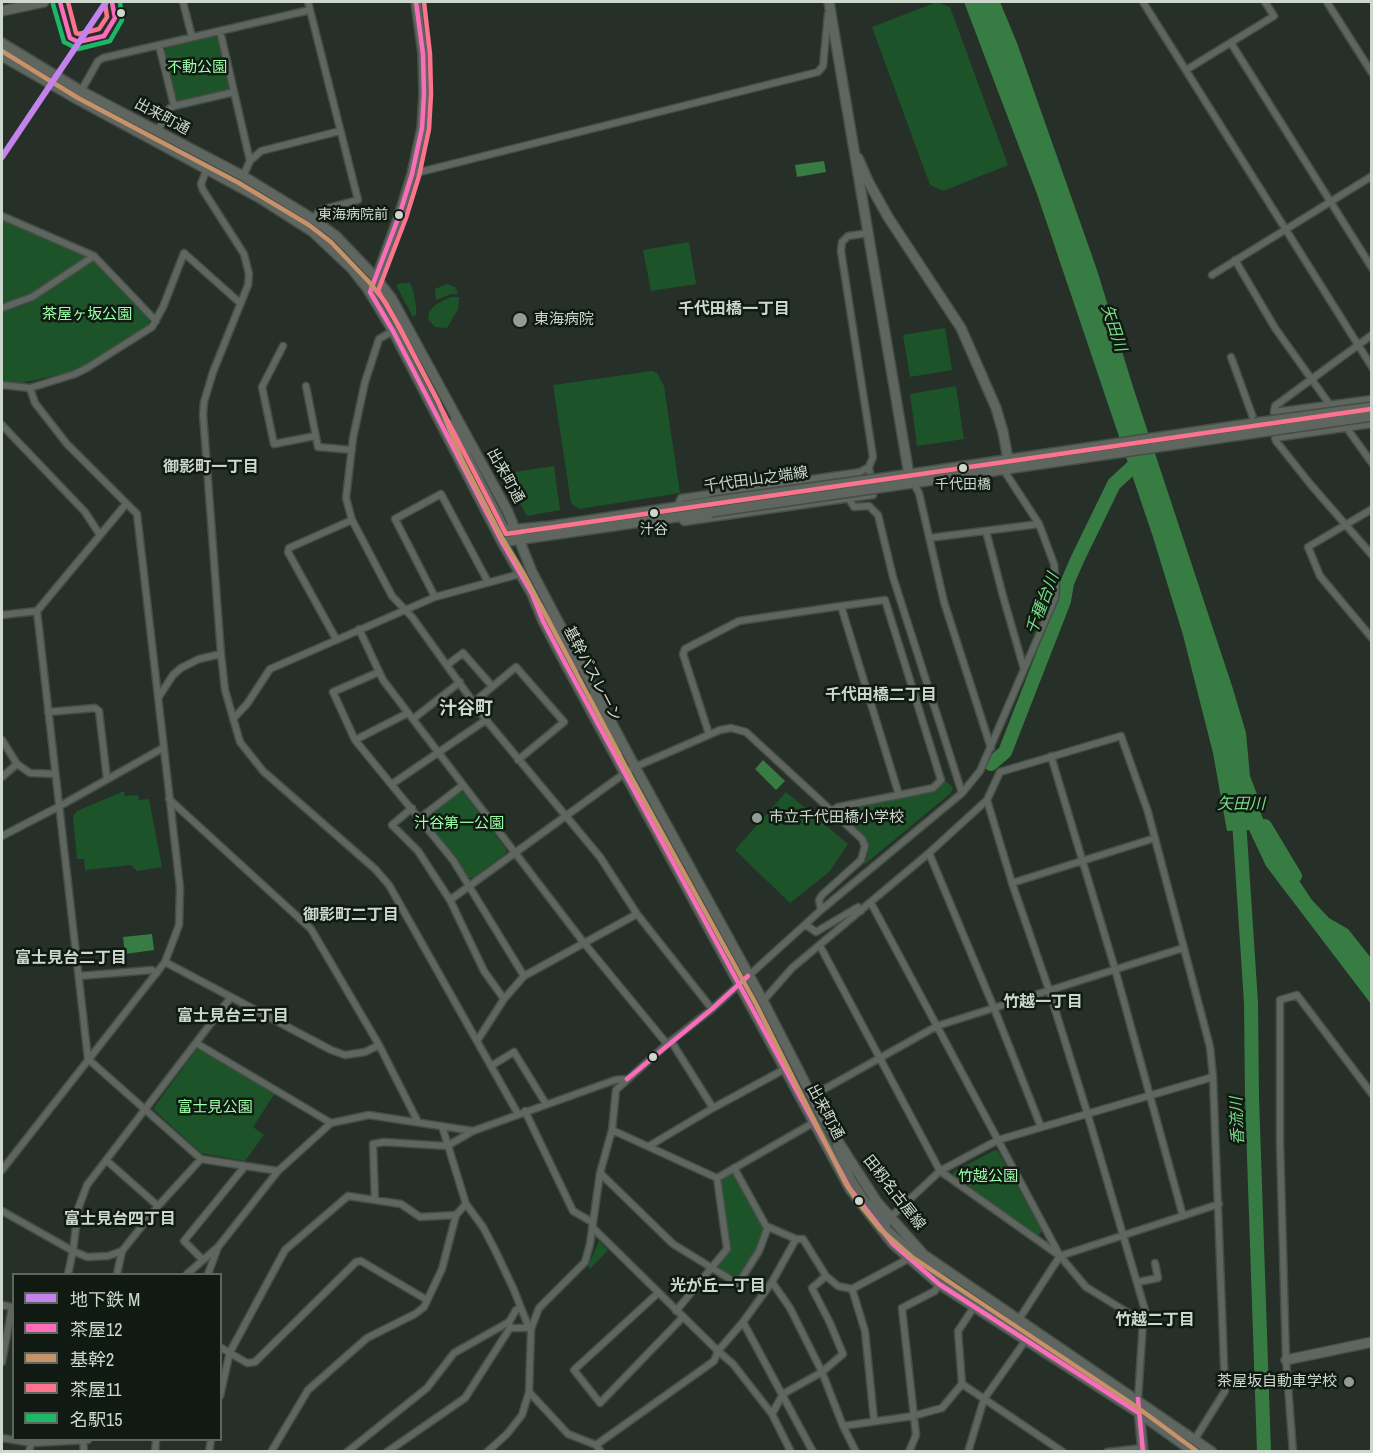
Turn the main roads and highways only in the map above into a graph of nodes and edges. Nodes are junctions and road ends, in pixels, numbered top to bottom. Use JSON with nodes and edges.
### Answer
{"nodes":[{"id":1,"x":44,"y":2,"type":"edge"},
{"id":2,"x":416,"y":2,"type":"edge"},
{"id":3,"x":829,"y":2,"type":"edge"},
{"id":4,"x":30,"y":3,"type":"edge"},
{"id":5,"x":2,"y":11,"type":"edge"},
{"id":6,"x":2,"y":43,"type":"edge"},
{"id":7,"x":2,"y":56,"type":"edge"},
{"id":8,"x":849,"y":133,"type":"junction"},
{"id":9,"x":376,"y":279,"type":"junction"},
{"id":10,"x":370,"y":292,"type":"junction"},
{"id":11,"x":1371,"y":407,"type":"edge"},
{"id":12,"x":1371,"y":416,"type":"edge"},
{"id":13,"x":1008,"y":459,"type":"junction"},
{"id":14,"x":911,"y":479,"type":"junction"},
{"id":15,"x":510,"y":534,"type":"junction"},
{"id":16,"x":629,"y":771,"type":"junction"},
{"id":17,"x":823,"y":1118,"type":"joint"},
{"id":18,"x":885,"y":1223,"type":"junction"},
{"id":19,"x":916,"y":1253,"type":"junction"},
{"id":20,"x":1371,"y":1342,"type":"edge"},
{"id":21,"x":1286,"y":1360,"type":"road end"},
{"id":22,"x":1138,"y":1399,"type":"junction"},
{"id":23,"x":1139,"y":1413,"type":"junction"},
{"id":24,"x":1143,"y":1450,"type":"edge"},
{"id":25,"x":1194,"y":1452,"type":"edge"},
{"id":26,"x":1212,"y":1452,"type":"edge"}],
"edges":[{"from":1,"to":4,"type":"main road"},
{"from":2,"to":9,"type":"main road"},
{"from":3,"to":8,"type":"main road"},
{"from":4,"to":5,"type":"main road"},
{"from":6,"to":9,"type":"main road","name":"出来町通"},
{"from":7,"to":10,"type":"main road","name":"出来町通"},
{"from":8,"to":13,"type":"main road"},
{"from":8,"to":14,"type":"main road"},
{"from":9,"to":10,"type":"main road"},
{"from":9,"to":15,"type":"main road","name":"出来町通"},
{"from":10,"to":15,"type":"main road","name":"出来町通"},
{"from":11,"to":13,"type":"main road","name":"千代田山之端線","bridge":true},
{"from":12,"to":14,"type":"main road","name":"千代田山之端線","bridge":true},
{"from":13,"to":14,"type":"main road","name":"千代田山之端線"},
{"from":14,"to":15,"type":"main road","name":"千代田山之端線","bridge":true},
{"from":15,"to":16,"type":"main road","name":"出来町通"},
{"from":15,"to":16,"type":"main road","name":"出来町通"},
{"from":16,"to":17,"type":"main road","name":"出来町通"},
{"from":16,"to":18,"type":"main road","name":"出来町通"},
{"from":17,"to":18,"type":"main road","name":"田籾名古屋線"},
{"from":18,"to":19,"type":"main road","name":"田籾名古屋線"},
{"from":18,"to":19,"type":"main road","name":"出来町通"},
{"from":19,"to":22,"type":"main road","name":"出来町通"},
{"from":19,"to":23,"type":"main road","name":"出来町通"},
{"from":20,"to":21,"type":"main road"},
{"from":22,"to":23,"type":"main road"},
{"from":22,"to":26,"type":"main road","name":"出来町通"},
{"from":23,"to":24,"type":"main road"},
{"from":23,"to":25,"type":"main road","name":"出来町通"}]}
